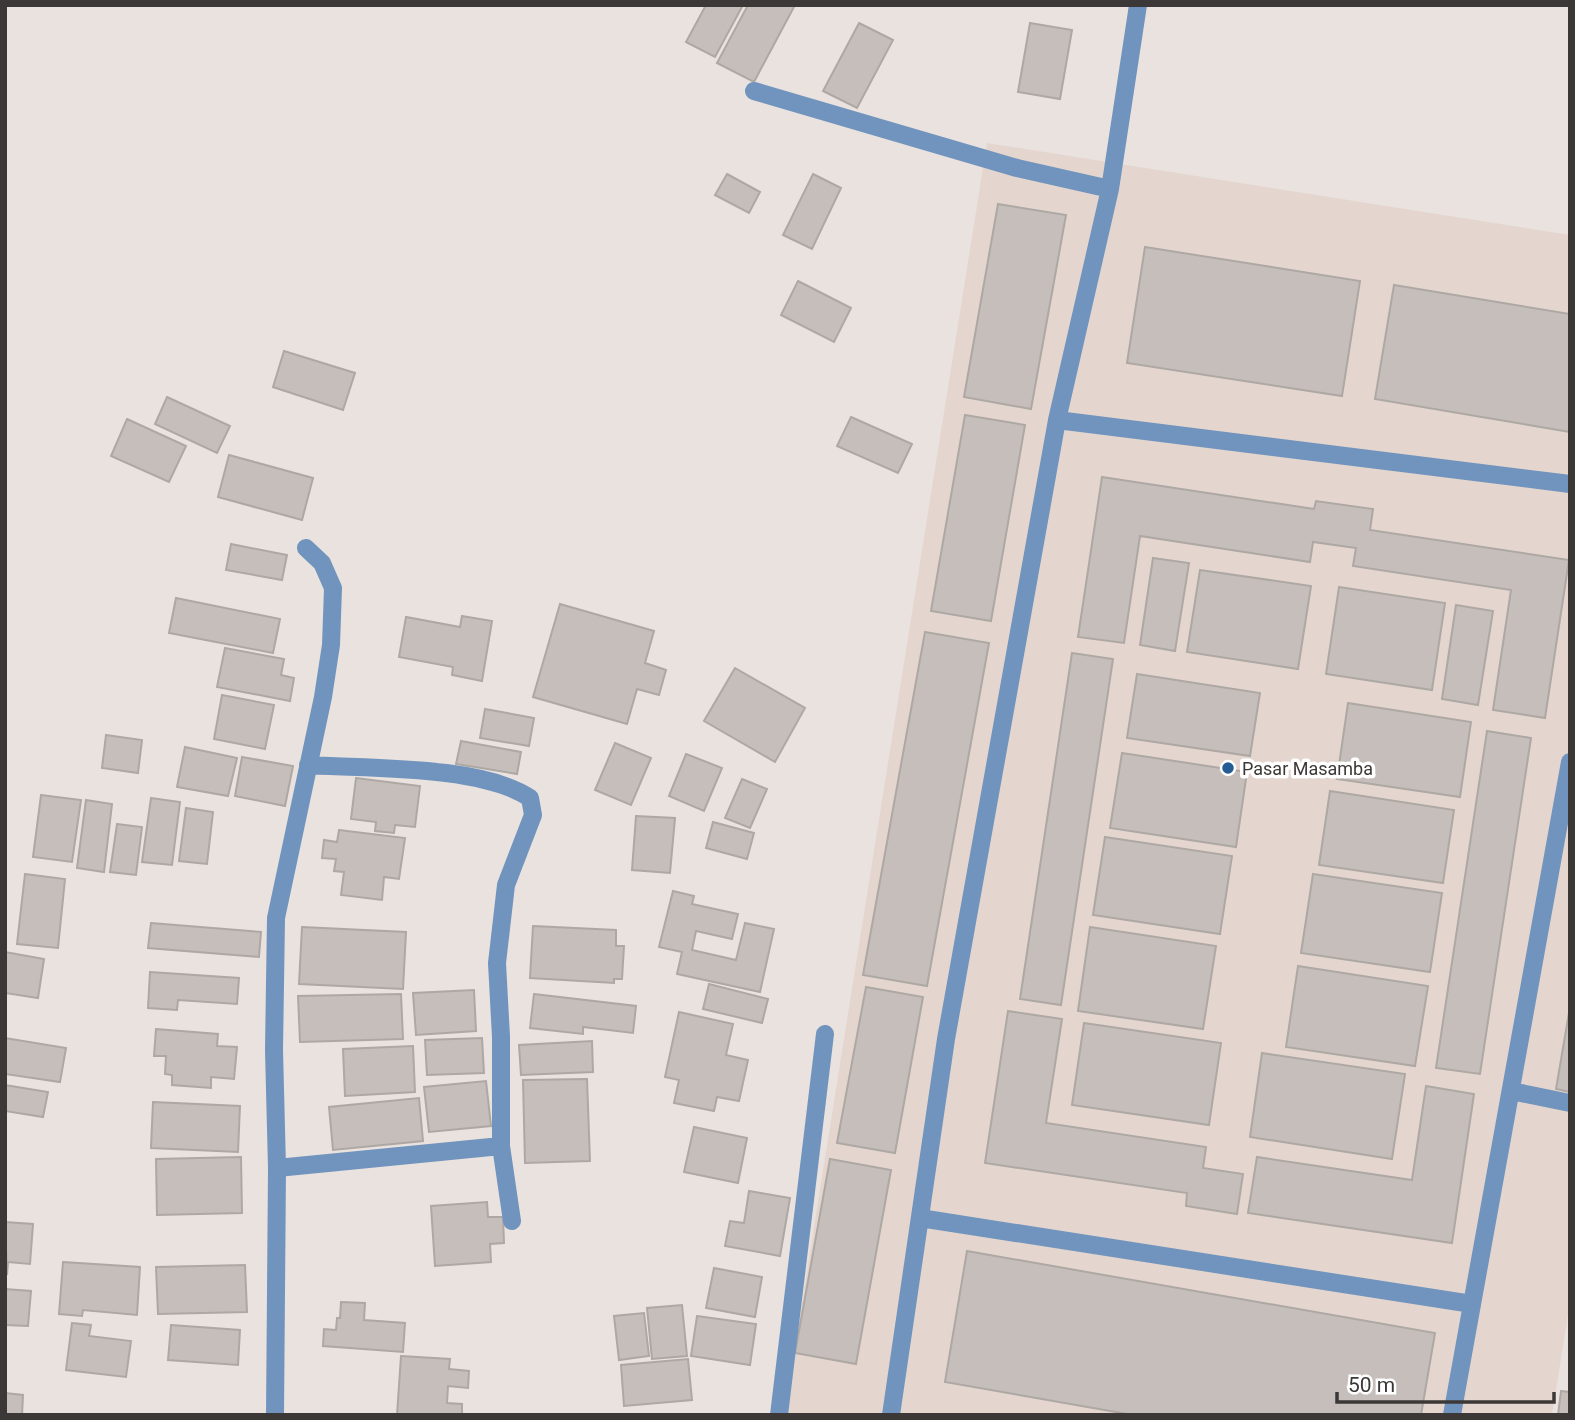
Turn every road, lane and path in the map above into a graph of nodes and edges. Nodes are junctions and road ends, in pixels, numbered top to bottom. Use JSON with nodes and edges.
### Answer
{"nodes":[{"id":1,"x":1138,"y":5,"type":"edge"},
{"id":2,"x":754,"y":92,"type":"dead end"},
{"id":3,"x":1110,"y":189,"type":"junction"},
{"id":4,"x":1057,"y":420,"type":"junction"},
{"id":5,"x":1570,"y":484,"type":"edge"},
{"id":6,"x":306,"y":548,"type":"dead end"},
{"id":7,"x":1570,"y":762,"type":"edge"},
{"id":8,"x":308,"y":765,"type":"junction"},
{"id":9,"x":825,"y":1034,"type":"dead end"},
{"id":10,"x":1511,"y":1091,"type":"junction"},
{"id":11,"x":1570,"y":1103,"type":"edge"},
{"id":12,"x":501,"y":1146,"type":"junction"},
{"id":13,"x":277,"y":1168,"type":"junction"},
{"id":14,"x":920,"y":1219,"type":"junction"},
{"id":15,"x":512,"y":1221,"type":"dead end"},
{"id":16,"x":1472,"y":1304,"type":"junction"},
{"id":17,"x":275,"y":1415,"type":"edge"},
{"id":18,"x":779,"y":1415,"type":"edge"},
{"id":19,"x":891,"y":1415,"type":"edge"},
{"id":20,"x":1452,"y":1415,"type":"edge"}],
"edges":[{"from":1,"to":3,"type":"street"},
{"from":2,"to":3,"type":"street"},
{"from":3,"to":4,"type":"street"},
{"from":4,"to":5,"type":"street"},
{"from":4,"to":14,"type":"street"},
{"from":6,"to":8,"type":"street"},
{"from":7,"to":10,"type":"street"},
{"from":8,"to":12,"type":"street"},
{"from":8,"to":13,"type":"street"},
{"from":9,"to":18,"type":"street"},
{"from":10,"to":11,"type":"street"},
{"from":10,"to":16,"type":"street"},
{"from":12,"to":13,"type":"street"},
{"from":12,"to":15,"type":"street"},
{"from":13,"to":17,"type":"street"},
{"from":14,"to":16,"type":"street"},
{"from":14,"to":19,"type":"street"},
{"from":16,"to":20,"type":"street"}]}
